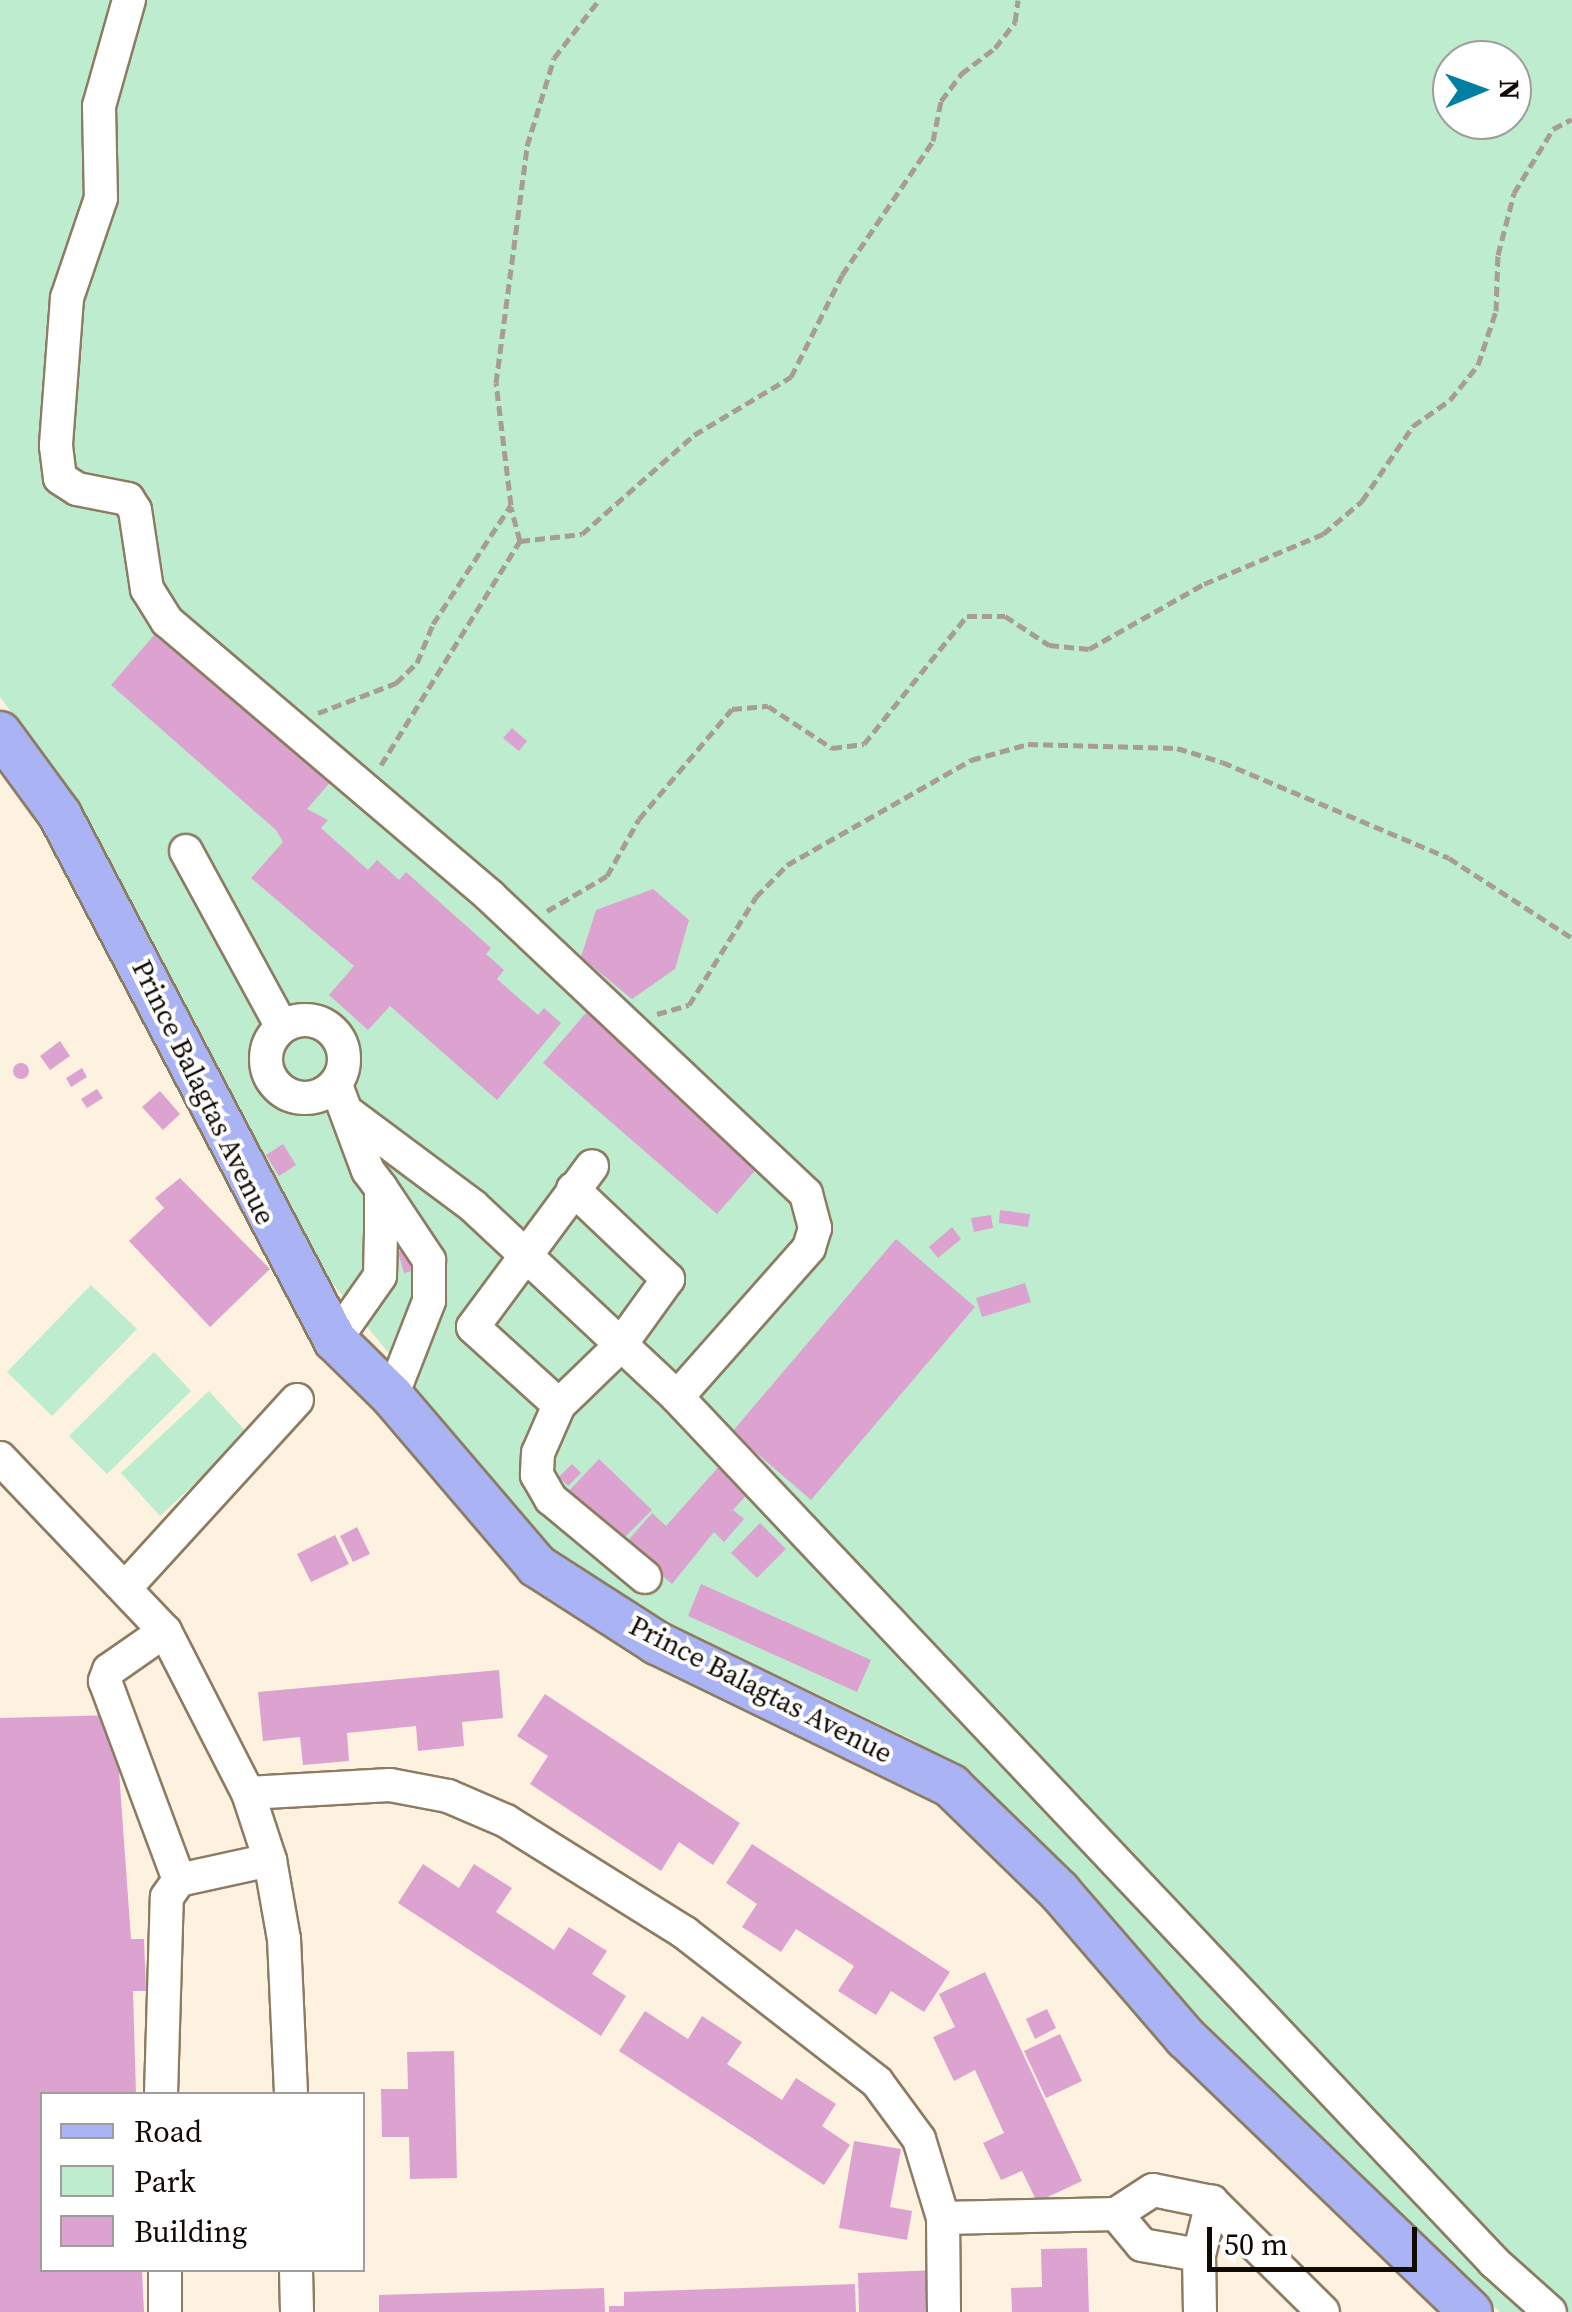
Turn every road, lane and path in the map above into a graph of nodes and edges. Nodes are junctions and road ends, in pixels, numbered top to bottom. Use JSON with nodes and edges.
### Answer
{"nodes":[{"id":1,"x":129,"y":0,"type":"edge"},
{"id":2,"x":599,"y":0,"type":"edge"},
{"id":3,"x":1018,"y":0,"type":"edge"},
{"id":4,"x":1572,"y":119,"type":"edge"},
{"id":5,"x":511,"y":506,"type":"junction"},
{"id":6,"x":520,"y":541,"type":"junction"},
{"id":7,"x":305,"y":716,"type":"dead end"},
{"id":8,"x":0,"y":733,"type":"edge"},
{"id":9,"x":366,"y":788,"type":"junction"},
{"id":10,"x":186,"y":851,"type":"dead end"},
{"id":11,"x":523,"y":926,"type":"junction"},
{"id":12,"x":1572,"y":938,"type":"edge"},
{"id":13,"x":629,"y":1022,"type":"junction"},
{"id":14,"x":282,"y":1027,"type":"junction"},
{"id":15,"x":336,"y":1085,"type":"junction"},
{"id":16,"x":351,"y":1115,"type":"junction"},
{"id":17,"x":382,"y":1188,"type":"junction"},
{"id":18,"x":521,"y":1255,"type":"junction"},
{"id":19,"x":334,"y":1340,"type":"junction"},
{"id":20,"x":619,"y":1347,"type":"junction"},
{"id":21,"x":392,"y":1396,"type":"junction"},
{"id":22,"x":677,"y":1396,"type":"junction"},
{"id":23,"x":297,"y":1400,"type":"dead end"},
{"id":24,"x":559,"y":1405,"type":"junction"},
{"id":25,"x":0,"y":1458,"type":"edge"},
{"id":26,"x":645,"y":1577,"type":"dead end"},
{"id":27,"x":127,"y":1586,"type":"junction"},
{"id":28,"x":165,"y":1631,"type":"junction"},
{"id":29,"x":248,"y":1793,"type":"junction"},
{"id":30,"x":270,"y":1860,"type":"junction"},
{"id":31,"x":179,"y":1880,"type":"junction"},
{"id":32,"x":161,"y":2092,"type":"edge"},
{"id":33,"x":291,"y":2092,"type":"edge"},
{"id":34,"x":1212,"y":2202,"type":"junction"},
{"id":35,"x":1116,"y":2214,"type":"junction"},
{"id":36,"x":943,"y":2218,"type":"junction"},
{"id":37,"x":1198,"y":2254,"type":"junction"},
{"id":38,"x":165,"y":2272,"type":"edge"},
{"id":39,"x":296,"y":2272,"type":"edge"},
{"id":40,"x":165,"y":2312,"type":"edge"},
{"id":41,"x":298,"y":2312,"type":"edge"},
{"id":42,"x":944,"y":2312,"type":"edge"},
{"id":43,"x":1200,"y":2312,"type":"edge"},
{"id":44,"x":1322,"y":2312,"type":"edge"},
{"id":45,"x":1470,"y":2312,"type":"edge"},
{"id":46,"x":1550,"y":2312,"type":"edge"}],
"edges":[{"from":1,"to":9,"type":"street"},
{"from":2,"to":5,"type":"path"},
{"from":3,"to":6,"type":"path"},
{"from":4,"to":11,"type":"path"},
{"from":5,"to":6,"type":"path"},
{"from":5,"to":7,"type":"path"},
{"from":6,"to":9,"type":"path"},
{"from":8,"to":19,"type":"main road","name":"Prince Balagtas Avenue"},
{"from":9,"to":11,"type":"street"},
{"from":10,"to":14,"type":"street"},
{"from":11,"to":13,"type":"street"},
{"from":12,"to":13,"type":"path"},
{"from":13,"to":22,"type":"street"},
{"from":14,"to":15,"type":"street"},
{"from":14,"to":15,"type":"street"},
{"from":15,"to":16,"type":"street"},
{"from":16,"to":17,"type":"street"},
{"from":16,"to":18,"type":"street"},
{"from":17,"to":19,"type":"street"},
{"from":17,"to":21,"type":"street"},
{"from":18,"to":20,"type":"street"},
{"from":18,"to":20,"type":"street"},
{"from":18,"to":24,"type":"street"},
{"from":19,"to":21,"type":"main road","name":"Prince Balagtas Avenue"},
{"from":20,"to":22,"type":"street"},
{"from":20,"to":24,"type":"street"},
{"from":21,"to":45,"type":"main road","name":"Prince Balagtas Avenue"},
{"from":22,"to":46,"type":"street"},
{"from":23,"to":27,"type":"street"},
{"from":24,"to":26,"type":"street"},
{"from":25,"to":27,"type":"street"},
{"from":27,"to":28,"type":"street"},
{"from":28,"to":29,"type":"street"},
{"from":28,"to":31,"type":"street"},
{"from":29,"to":30,"type":"street"},
{"from":29,"to":36,"type":"street"},
{"from":30,"to":31,"type":"street"},
{"from":30,"to":33,"type":"street"},
{"from":31,"to":32,"type":"street"},
{"from":34,"to":35,"type":"street"},
{"from":34,"to":37,"type":"street"},
{"from":34,"to":44,"type":"street"},
{"from":35,"to":36,"type":"street"},
{"from":35,"to":37,"type":"street"},
{"from":36,"to":42,"type":"street"},
{"from":37,"to":43,"type":"street"},
{"from":38,"to":40,"type":"street"},
{"from":39,"to":41,"type":"street"}]}
